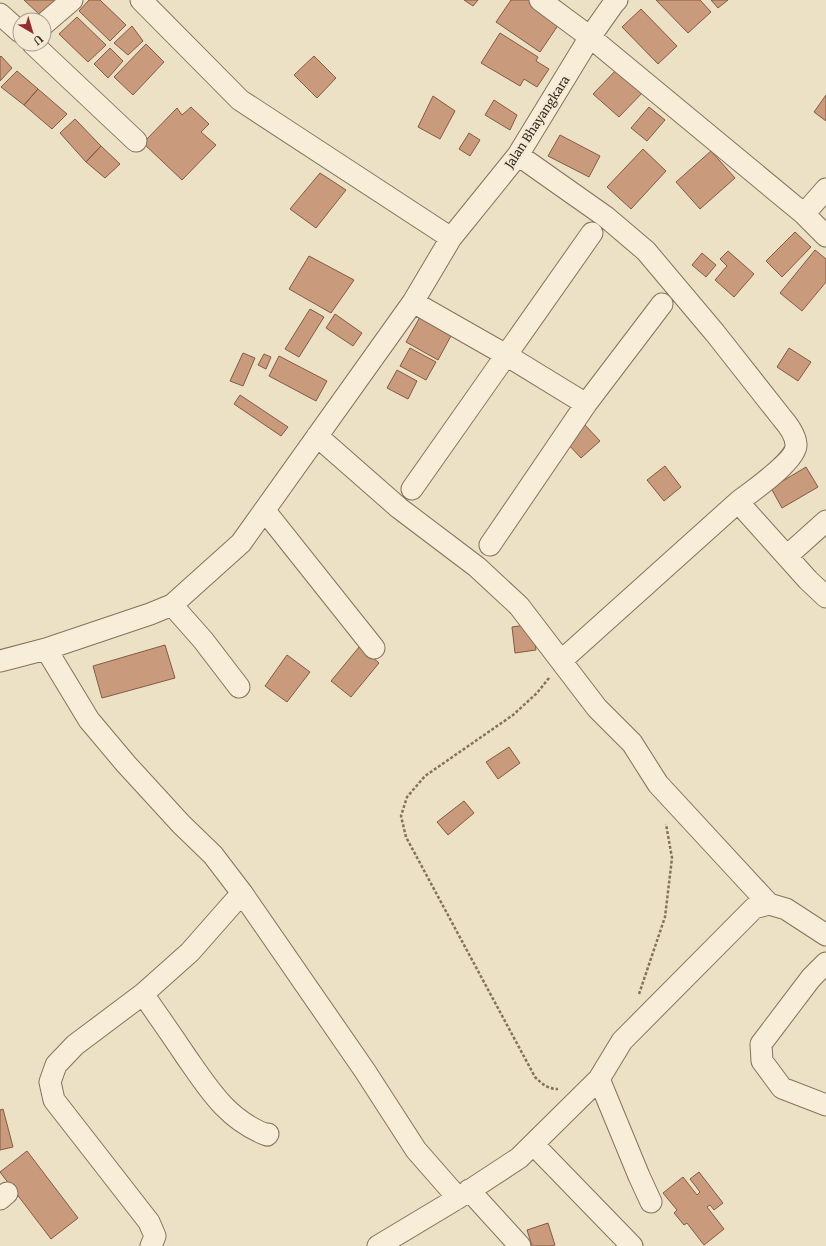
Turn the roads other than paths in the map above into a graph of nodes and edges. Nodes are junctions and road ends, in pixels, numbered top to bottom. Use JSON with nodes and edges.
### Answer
{"nodes":[{"id":1,"x":72,"y":0,"type":"edge"},
{"id":2,"x":141,"y":0,"type":"edge"},
{"id":3,"x":540,"y":0,"type":"edge"},
{"id":4,"x":617,"y":0,"type":"edge"},
{"id":5,"x":0,"y":14,"type":"edge"},
{"id":6,"x":52,"y":17,"type":"edge"},
{"id":7,"x":12,"y":25,"type":"edge"},
{"id":8,"x":590,"y":37,"type":"junction"},
{"id":9,"x":41,"y":52,"type":"edge"},
{"id":10,"x":136,"y":141,"type":"dead end"},
{"id":11,"x":518,"y":155,"type":"junction"},
{"id":12,"x":826,"y":189,"type":"edge"},
{"id":13,"x":804,"y":214,"type":"junction"},
{"id":14,"x":592,"y":233,"type":"dead end"},
{"id":15,"x":826,"y":236,"type":"edge"},
{"id":16,"x":451,"y":238,"type":"junction"},
{"id":17,"x":413,"y":302,"type":"junction"},
{"id":18,"x":662,"y":304,"type":"dead end"},
{"id":19,"x":506,"y":355,"type":"junction"},
{"id":20,"x":586,"y":404,"type":"junction"},
{"id":21,"x":317,"y":436,"type":"junction"},
{"id":22,"x":412,"y":489,"type":"dead end"},
{"id":23,"x":738,"y":502,"type":"junction"},
{"id":24,"x":265,"y":511,"type":"junction"},
{"id":25,"x":826,"y":521,"type":"edge"},
{"id":26,"x":490,"y":545,"type":"dead end"},
{"id":27,"x":787,"y":556,"type":"junction"},
{"id":28,"x":826,"y":597,"type":"edge"},
{"id":29,"x":172,"y":605,"type":"junction"},
{"id":30,"x":374,"y":648,"type":"dead end"},
{"id":31,"x":46,"y":649,"type":"junction"},
{"id":32,"x":561,"y":660,"type":"junction"},
{"id":33,"x":0,"y":661,"type":"edge"},
{"id":34,"x":239,"y":687,"type":"dead end"},
{"id":35,"x":242,"y":893,"type":"junction"},
{"id":36,"x":769,"y":904,"type":"junction"},
{"id":37,"x":826,"y":935,"type":"edge"},
{"id":38,"x":826,"y":963,"type":"edge"},
{"id":39,"x":819,"y":982,"type":"edge"},
{"id":40,"x":143,"y":994,"type":"junction"},
{"id":41,"x":599,"y":1079,"type":"junction"},
{"id":42,"x":826,"y":1105,"type":"edge"},
{"id":43,"x":268,"y":1134,"type":"dead end"},
{"id":44,"x":532,"y":1144,"type":"junction"},
{"id":45,"x":464,"y":1194,"type":"junction"},
{"id":46,"x":651,"y":1202,"type":"dead end"},
{"id":47,"x":151,"y":1246,"type":"edge"},
{"id":48,"x":378,"y":1246,"type":"edge"},
{"id":49,"x":520,"y":1246,"type":"edge"},
{"id":50,"x":632,"y":1246,"type":"edge"}],
"edges":[{"from":1,"to":6,"type":"street"},
{"from":2,"to":16,"type":"street"},
{"from":3,"to":8,"type":"street"},
{"from":4,"to":8,"type":"street","name":"Jalan Bhayangkara"},
{"from":5,"to":7,"type":"street"},
{"from":8,"to":11,"type":"street","name":"Jalan Bhayangkara"},
{"from":8,"to":13,"type":"street"},
{"from":9,"to":10,"type":"street"},
{"from":11,"to":16,"type":"street","name":"Jalan Bhayangkara"},
{"from":11,"to":23,"type":"street"},
{"from":12,"to":13,"type":"street"},
{"from":13,"to":15,"type":"street"},
{"from":14,"to":19,"type":"street"},
{"from":16,"to":17,"type":"street","name":"Jalan Bhayangkara"},
{"from":17,"to":19,"type":"street"},
{"from":17,"to":21,"type":"street","name":"Jalan Bhayangkara"},
{"from":18,"to":20,"type":"street"},
{"from":19,"to":20,"type":"street"},
{"from":19,"to":22,"type":"street"},
{"from":20,"to":26,"type":"street"},
{"from":21,"to":24,"type":"street","name":"Jalan Bhayangkara"},
{"from":21,"to":32,"type":"street"},
{"from":23,"to":27,"type":"street"},
{"from":23,"to":32,"type":"street"},
{"from":24,"to":29,"type":"street","name":"Jalan Bhayangkara"},
{"from":24,"to":30,"type":"street"},
{"from":25,"to":27,"type":"street"},
{"from":27,"to":28,"type":"street"},
{"from":29,"to":31,"type":"street","name":"Jalan Bhayangkara"},
{"from":29,"to":34,"type":"street"},
{"from":31,"to":33,"type":"street","name":"Jalan Bhayangkara"},
{"from":31,"to":35,"type":"street"},
{"from":32,"to":36,"type":"street"},
{"from":35,"to":40,"type":"street"},
{"from":35,"to":45,"type":"street"},
{"from":36,"to":37,"type":"street"},
{"from":36,"to":41,"type":"street"},
{"from":38,"to":39,"type":"street"},
{"from":39,"to":42,"type":"street"},
{"from":40,"to":43,"type":"street"},
{"from":40,"to":47,"type":"street"},
{"from":41,"to":44,"type":"street"},
{"from":41,"to":46,"type":"street"},
{"from":44,"to":45,"type":"street"},
{"from":44,"to":50,"type":"street"},
{"from":45,"to":48,"type":"street"},
{"from":45,"to":49,"type":"street"}]}
